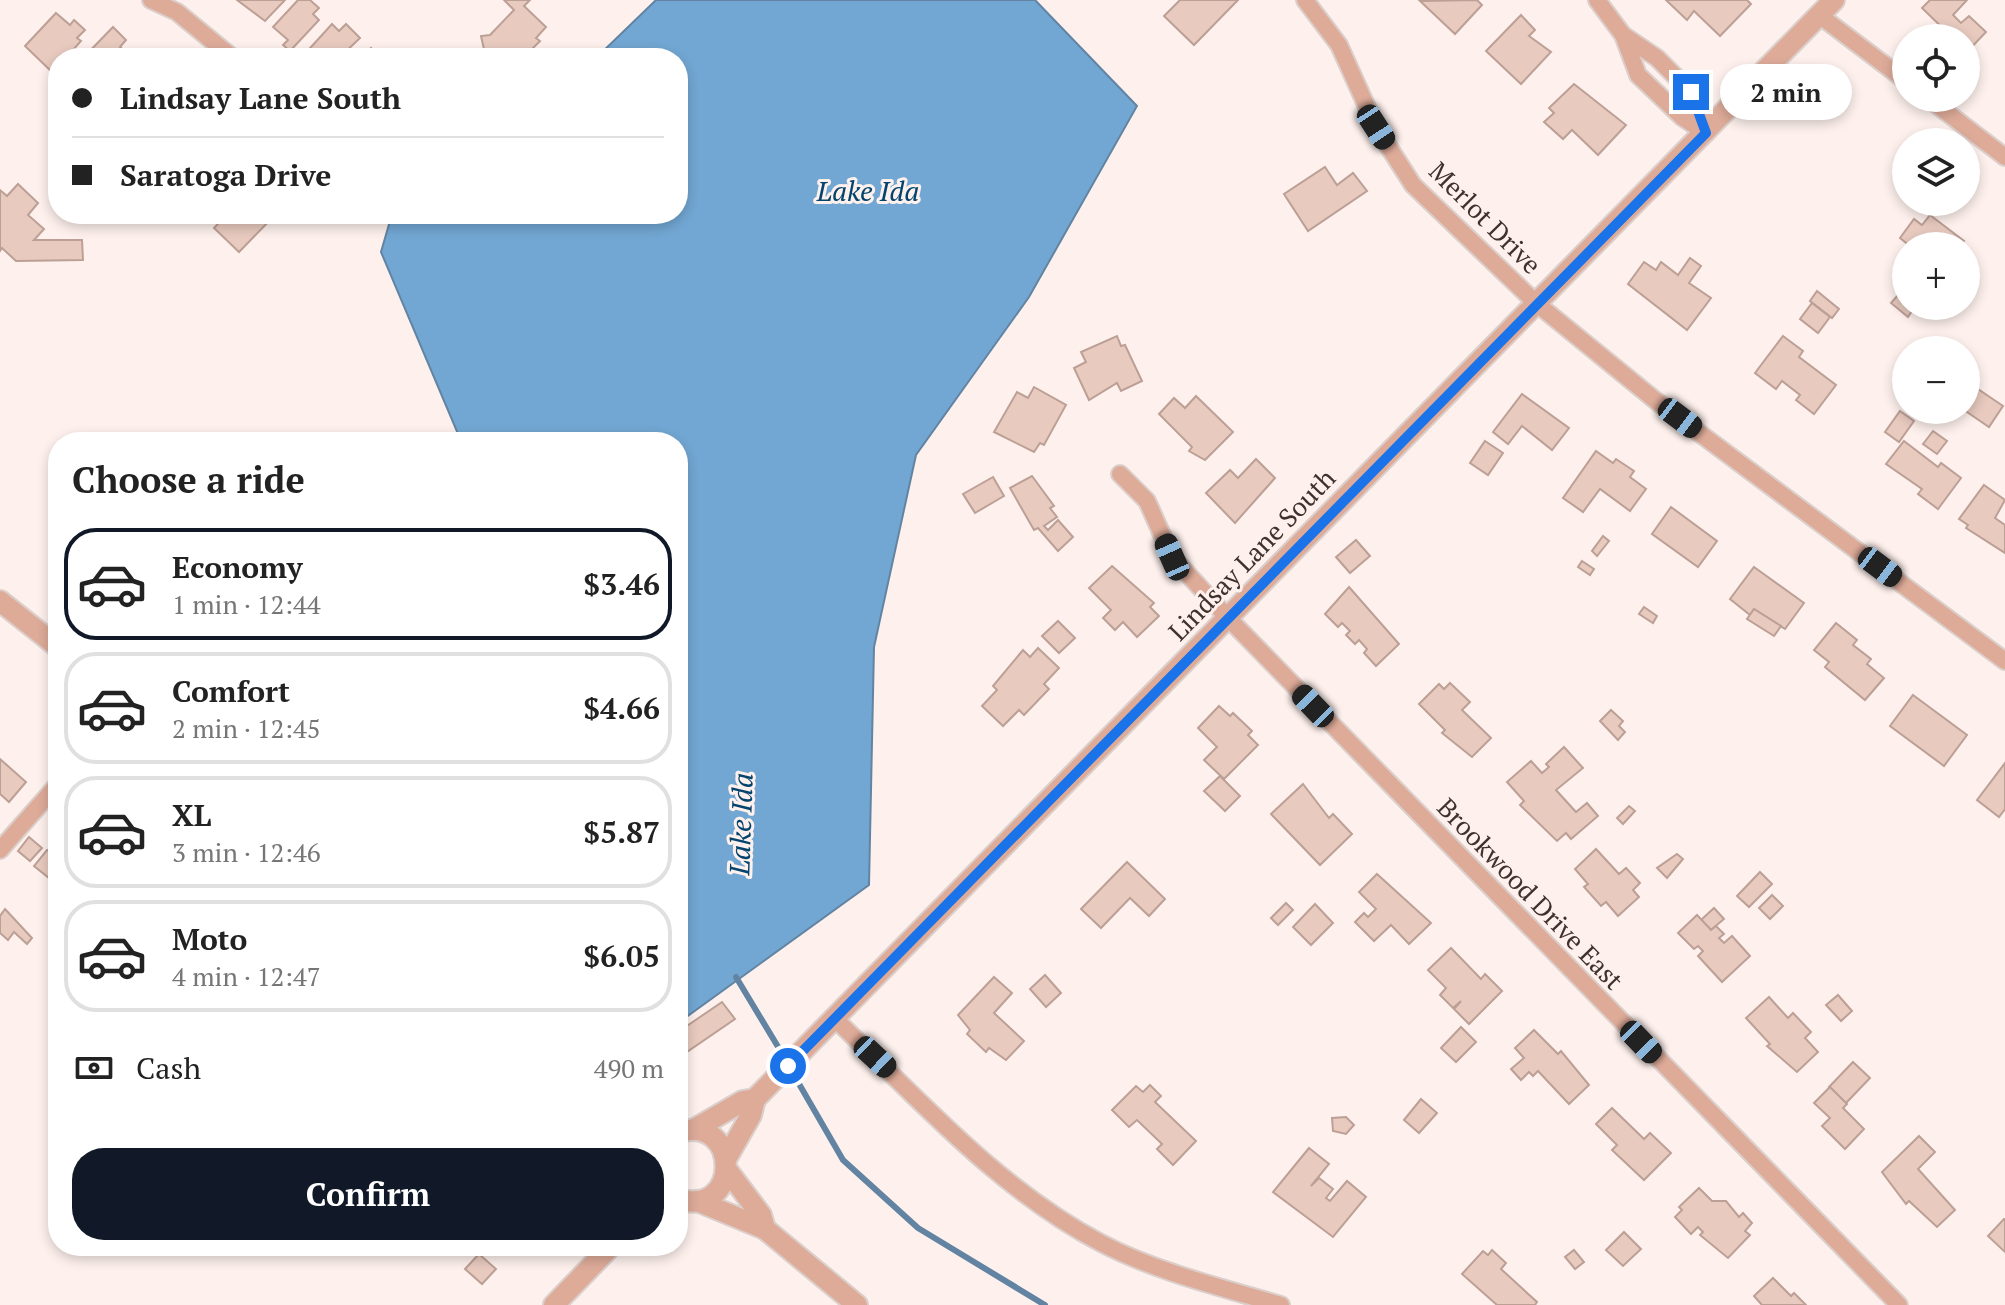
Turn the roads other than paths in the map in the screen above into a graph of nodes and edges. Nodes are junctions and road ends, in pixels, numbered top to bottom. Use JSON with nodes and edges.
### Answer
{"nodes":[{"id":1,"x":151,"y":0,"type":"edge"},
{"id":2,"x":1305,"y":0,"type":"edge"},
{"id":3,"x":1597,"y":0,"type":"edge"},
{"id":4,"x":1826,"y":7,"type":"edge"},
{"id":5,"x":1623,"y":35,"type":"junction"},
{"id":6,"x":221,"y":48,"type":"edge"},
{"id":7,"x":1892,"y":68,"type":"edge"},
{"id":8,"x":1946,"y":112,"type":"edge"},
{"id":9,"x":1706,"y":133,"type":"junction"},
{"id":10,"x":2005,"y":157,"type":"edge"},
{"id":11,"x":1536,"y":303,"type":"junction"},
{"id":12,"x":1120,"y":474,"type":"dead end"},
{"id":13,"x":0,"y":601,"type":"edge"},
{"id":14,"x":1228,"y":618,"type":"junction"},
{"id":15,"x":48,"y":639,"type":"edge"},
{"id":16,"x":2005,"y":661,"type":"edge"},
{"id":17,"x":48,"y":795,"type":"edge"},
{"id":18,"x":0,"y":850,"type":"edge"},
{"id":19,"x":835,"y":1019,"type":"junction"},
{"id":20,"x":755,"y":1099,"type":"junction"},
{"id":21,"x":688,"y":1128,"type":"edge"},
{"id":22,"x":688,"y":1132,"type":"edge"},
{"id":23,"x":726,"y":1165,"type":"junction"},
{"id":24,"x":688,"y":1201,"type":"edge"},
{"id":25,"x":688,"y":1203,"type":"edge"},
{"id":26,"x":765,"y":1229,"type":"junction"},
{"id":27,"x":601,"y":1256,"type":"edge"},
{"id":28,"x":554,"y":1305,"type":"edge"},
{"id":29,"x":857,"y":1305,"type":"edge"},
{"id":30,"x":1281,"y":1305,"type":"edge"},
{"id":31,"x":1899,"y":1305,"type":"edge"}],
"edges":[{"from":1,"to":6,"type":"street"},
{"from":2,"to":11,"type":"street","name":"Merlot Drive"},
{"from":3,"to":5,"type":"street"},
{"from":4,"to":7,"type":"street"},
{"from":4,"to":9,"type":"street","name":"Lindsay Lane South"},
{"from":5,"to":9,"type":"street"},
{"from":5,"to":9,"type":"street"},
{"from":8,"to":10,"type":"street"},
{"from":9,"to":11,"type":"street","name":"Lindsay Lane South"},
{"from":11,"to":14,"type":"street","name":"Lindsay Lane South"},
{"from":11,"to":16,"type":"street","name":"Merlot Drive"},
{"from":12,"to":14,"type":"street","name":"Brookwood Drive East"},
{"from":13,"to":15,"type":"street"},
{"from":14,"to":19,"type":"street","name":"Lindsay Lane South"},
{"from":14,"to":31,"type":"street","name":"Brookwood Drive East"},
{"from":17,"to":18,"type":"street"},
{"from":19,"to":20,"type":"street","name":"Lindsay Lane South"},
{"from":19,"to":30,"type":"street"},
{"from":20,"to":21,"type":"street"},
{"from":20,"to":23,"type":"street","name":"Lindsay Lane South"},
{"from":22,"to":23,"type":"street"},
{"from":23,"to":24,"type":"street","name":"Lindsay Lane South"},
{"from":23,"to":26,"type":"street"},
{"from":25,"to":26,"type":"street"},
{"from":26,"to":29,"type":"street"},
{"from":27,"to":28,"type":"street"}]}
